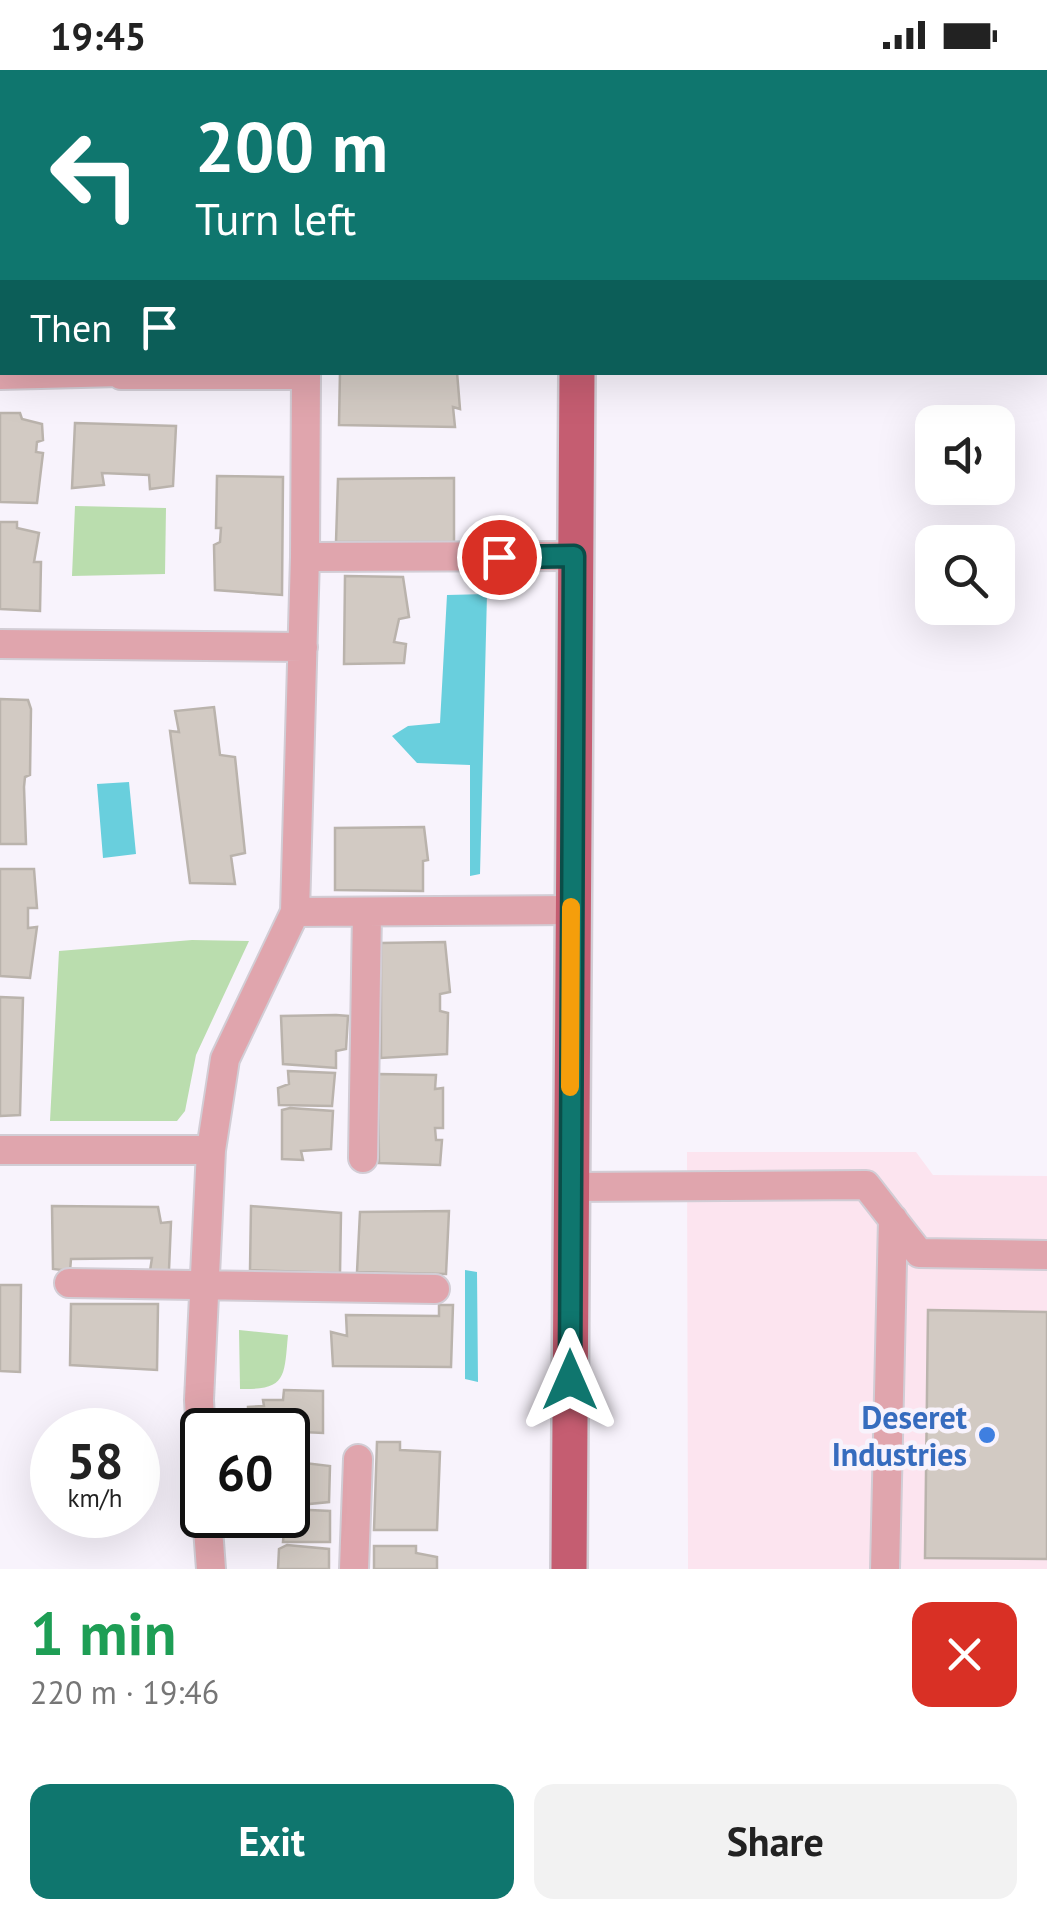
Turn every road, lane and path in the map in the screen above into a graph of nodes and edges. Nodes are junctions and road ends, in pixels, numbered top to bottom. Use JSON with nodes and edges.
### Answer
{"nodes":[{"id":1,"x":306,"y":375,"type":"edge"},
{"id":2,"x":577,"y":375,"type":"edge"},
{"id":3,"x":574,"y":556,"type":"junction"},
{"id":4,"x":305,"y":557,"type":"junction"},
{"id":5,"x":0,"y":644,"type":"edge"},
{"id":6,"x":303,"y":647,"type":"junction"},
{"id":7,"x":571,"y":910,"type":"junction"},
{"id":8,"x":295,"y":912,"type":"junction"},
{"id":9,"x":367,"y":912,"type":"junction"},
{"id":10,"x":0,"y":1150,"type":"edge"},
{"id":11,"x":211,"y":1150,"type":"junction"},
{"id":12,"x":363,"y":1158,"type":"dead end"},
{"id":13,"x":570,"y":1187,"type":"junction"},
{"id":14,"x":893,"y":1219,"type":"junction"},
{"id":15,"x":1047,"y":1254,"type":"edge"},
{"id":16,"x":69,"y":1283,"type":"dead end"},
{"id":17,"x":206,"y":1284,"type":"junction"},
{"id":18,"x":435,"y":1289,"type":"dead end"},
{"id":19,"x":199,"y":1408,"type":"edge"},
{"id":20,"x":358,"y":1459,"type":"dead end"},
{"id":21,"x":209,"y":1538,"type":"edge"},
{"id":22,"x":211,"y":1569,"type":"edge"},
{"id":23,"x":354,"y":1569,"type":"edge"},
{"id":24,"x":569,"y":1569,"type":"edge"},
{"id":25,"x":885,"y":1569,"type":"edge"}],
"edges":[{"from":1,"to":4,"type":"lane"},
{"from":2,"to":3,"type":"main road"},
{"from":3,"to":4,"type":"lane"},
{"from":3,"to":7,"type":"main road"},
{"from":4,"to":6,"type":"lane"},
{"from":5,"to":6,"type":"lane"},
{"from":6,"to":8,"type":"lane"},
{"from":7,"to":9,"type":"lane"},
{"from":7,"to":13,"type":"main road"},
{"from":8,"to":9,"type":"lane"},
{"from":8,"to":11,"type":"lane"},
{"from":9,"to":12,"type":"lane"},
{"from":10,"to":11,"type":"lane"},
{"from":11,"to":17,"type":"lane"},
{"from":13,"to":14,"type":"lane"},
{"from":13,"to":24,"type":"main road"},
{"from":14,"to":15,"type":"lane"},
{"from":14,"to":25,"type":"lane"},
{"from":16,"to":17,"type":"lane"},
{"from":17,"to":18,"type":"lane"},
{"from":17,"to":19,"type":"lane"},
{"from":20,"to":23,"type":"lane"},
{"from":21,"to":22,"type":"lane"}]}
